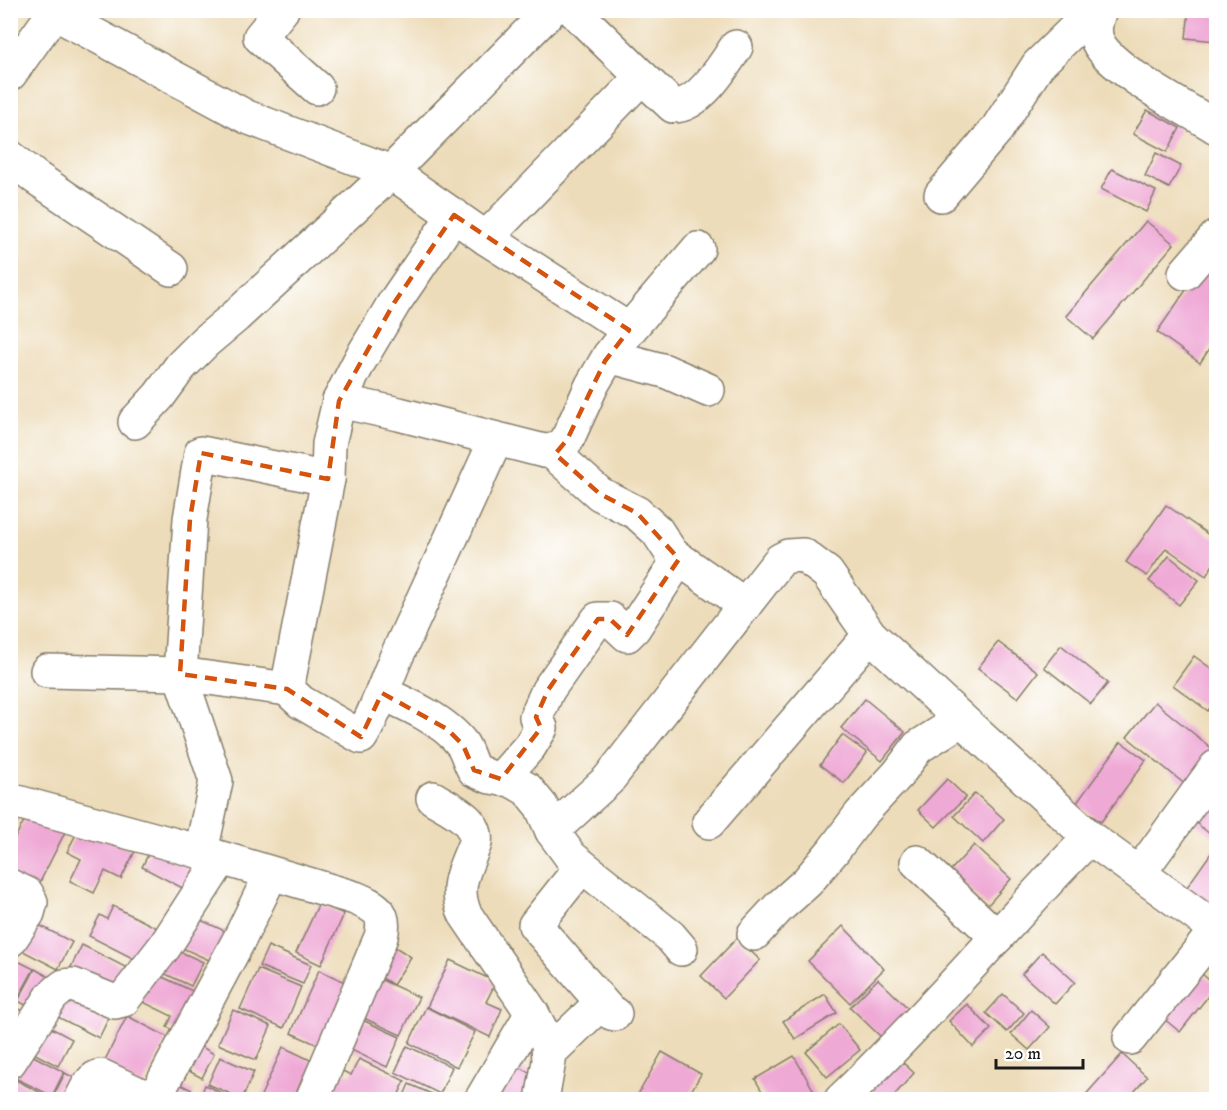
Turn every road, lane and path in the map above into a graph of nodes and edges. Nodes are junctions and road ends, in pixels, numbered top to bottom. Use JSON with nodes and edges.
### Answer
{"nodes":[{"id":1,"x":282,"y":10,"type":"edge"},
{"id":2,"x":551,"y":10,"type":"edge"},
{"id":3,"x":573,"y":10,"type":"edge"},
{"id":4,"x":1094,"y":10,"type":"edge"},
{"id":5,"x":1100,"y":10,"type":"edge"},
{"id":6,"x":53,"y":12,"type":"edge"},
{"id":7,"x":736,"y":47,"type":"dead end"},
{"id":8,"x":10,"y":74,"type":"edge"},
{"id":9,"x":642,"y":77,"type":"junction"},
{"id":10,"x":317,"y":88,"type":"dead end"},
{"id":11,"x":1216,"y":127,"type":"edge"},
{"id":12,"x":10,"y":157,"type":"edge"},
{"id":13,"x":391,"y":172,"type":"junction"},
{"id":14,"x":941,"y":195,"type":"dead end"},
{"id":15,"x":454,"y":215,"type":"junction"},
{"id":16,"x":1216,"y":237,"type":"edge"},
{"id":17,"x":486,"y":238,"type":"junction"},
{"id":18,"x":698,"y":249,"type":"dead end"},
{"id":19,"x":171,"y":269,"type":"dead end"},
{"id":20,"x":1185,"y":273,"type":"dead end"},
{"id":21,"x":629,"y":330,"type":"junction"},
{"id":22,"x":609,"y":356,"type":"junction"},
{"id":23,"x":708,"y":390,"type":"dead end"},
{"id":24,"x":339,"y":401,"type":"junction"},
{"id":25,"x":135,"y":422,"type":"dead end"},
{"id":26,"x":496,"y":439,"type":"junction"},
{"id":27,"x":551,"y":451,"type":"junction"},
{"id":28,"x":327,"y":479,"type":"junction"},
{"id":29,"x":679,"y":559,"type":"junction"},
{"id":30,"x":745,"y":605,"type":"junction"},
{"id":31,"x":870,"y":635,"type":"junction"},
{"id":32,"x":47,"y":671,"type":"dead end"},
{"id":33,"x":180,"y":675,"type":"junction"},
{"id":34,"x":287,"y":689,"type":"junction"},
{"id":35,"x":382,"y":693,"type":"junction"},
{"id":36,"x":961,"y":720,"type":"junction"},
{"id":37,"x":1216,"y":767,"type":"edge"},
{"id":38,"x":501,"y":779,"type":"junction"},
{"id":39,"x":433,"y":798,"type":"dead end"},
{"id":40,"x":10,"y":800,"type":"edge"},
{"id":41,"x":709,"y":822,"type":"dead end"},
{"id":42,"x":552,"y":831,"type":"junction"},
{"id":43,"x":1090,"y":838,"type":"junction"},
{"id":44,"x":211,"y":856,"type":"junction"},
{"id":45,"x":917,"y":862,"type":"dead end"},
{"id":46,"x":582,"y":866,"type":"junction"},
{"id":47,"x":1140,"y":872,"type":"junction"},
{"id":48,"x":270,"y":874,"type":"junction"},
{"id":49,"x":10,"y":886,"type":"edge"},
{"id":50,"x":1216,"y":929,"type":"edge"},
{"id":51,"x":754,"y":934,"type":"dead end"},
{"id":52,"x":997,"y":937,"type":"junction"},
{"id":53,"x":10,"y":940,"type":"edge"},
{"id":54,"x":681,"y":949,"type":"dead end"},
{"id":55,"x":532,"y":1013,"type":"junction"},
{"id":56,"x":1130,"y":1038,"type":"dead end"},
{"id":57,"x":549,"y":1053,"type":"junction"},
{"id":58,"x":10,"y":1061,"type":"edge"},
{"id":59,"x":81,"y":1100,"type":"edge"},
{"id":60,"x":312,"y":1100,"type":"edge"},
{"id":61,"x":481,"y":1100,"type":"edge"},
{"id":62,"x":542,"y":1100,"type":"edge"},
{"id":63,"x":841,"y":1100,"type":"edge"}],
"edges":[{"from":1,"to":10,"type":"street"},
{"from":2,"to":13,"type":"street"},
{"from":3,"to":9,"type":"street"},
{"from":4,"to":14,"type":"street"},
{"from":5,"to":11,"type":"street"},
{"from":6,"to":8,"type":"street"},
{"from":6,"to":13,"type":"street"},
{"from":7,"to":9,"type":"street"},
{"from":9,"to":17,"type":"street"},
{"from":12,"to":19,"type":"street"},
{"from":13,"to":15,"type":"street"},
{"from":13,"to":25,"type":"street"},
{"from":15,"to":17,"type":"street"},
{"from":15,"to":24,"type":"street"},
{"from":16,"to":20,"type":"street"},
{"from":17,"to":21,"type":"street"},
{"from":18,"to":21,"type":"street"},
{"from":21,"to":22,"type":"street"},
{"from":22,"to":23,"type":"street"},
{"from":22,"to":27,"type":"street"},
{"from":24,"to":26,"type":"street"},
{"from":24,"to":28,"type":"street"},
{"from":26,"to":27,"type":"street"},
{"from":26,"to":35,"type":"street"},
{"from":27,"to":29,"type":"street"},
{"from":28,"to":33,"type":"street"},
{"from":28,"to":34,"type":"street"},
{"from":29,"to":30,"type":"street"},
{"from":29,"to":38,"type":"street"},
{"from":30,"to":31,"type":"street"},
{"from":30,"to":42,"type":"street"},
{"from":31,"to":36,"type":"street"},
{"from":31,"to":41,"type":"street"},
{"from":32,"to":33,"type":"street"},
{"from":33,"to":34,"type":"street"},
{"from":33,"to":44,"type":"street"},
{"from":34,"to":35,"type":"street"},
{"from":35,"to":38,"type":"street"},
{"from":36,"to":43,"type":"street"},
{"from":36,"to":51,"type":"street"},
{"from":37,"to":47,"type":"street"},
{"from":38,"to":42,"type":"street"},
{"from":39,"to":55,"type":"street"},
{"from":40,"to":44,"type":"street"},
{"from":42,"to":46,"type":"street"},
{"from":43,"to":47,"type":"street"},
{"from":43,"to":52,"type":"street"},
{"from":44,"to":48,"type":"street"},
{"from":44,"to":58,"type":"street"},
{"from":45,"to":52,"type":"street"},
{"from":46,"to":54,"type":"street"},
{"from":46,"to":57,"type":"street"},
{"from":47,"to":50,"type":"street"},
{"from":48,"to":59,"type":"street"},
{"from":48,"to":60,"type":"street"},
{"from":49,"to":53,"type":"street"},
{"from":50,"to":56,"type":"street"},
{"from":52,"to":63,"type":"street"},
{"from":55,"to":57,"type":"street"},
{"from":55,"to":61,"type":"street"},
{"from":57,"to":62,"type":"street"}]}
